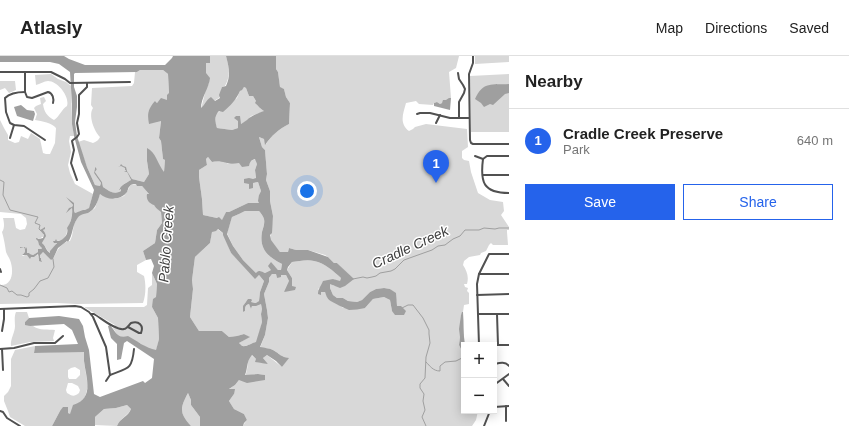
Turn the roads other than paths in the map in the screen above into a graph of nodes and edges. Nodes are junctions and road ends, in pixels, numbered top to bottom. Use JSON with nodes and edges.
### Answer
{"nodes":[{"id":1,"x":473,"y":56,"type":"edge"},
{"id":2,"x":0,"y":72,"type":"edge"},
{"id":3,"x":25,"y":72,"type":"junction"},
{"id":4,"x":458,"y":73,"type":"dead end"},
{"id":5,"x":130,"y":82,"type":"dead end"},
{"id":6,"x":87,"y":83,"type":"junction"},
{"id":7,"x":25,"y":92,"type":"junction"},
{"id":8,"x":53,"y":103,"type":"dead end"},
{"id":9,"x":417,"y":114,"type":"dead end"},
{"id":10,"x":440,"y":115,"type":"junction"},
{"id":11,"x":459,"y":118,"type":"junction"},
{"id":12,"x":469,"y":118,"type":"junction"},
{"id":13,"x":436,"y":123,"type":"dead end"},
{"id":14,"x":14,"y":125,"type":"junction"},
{"id":15,"x":10,"y":138,"type":"dead end"},
{"id":16,"x":45,"y":140,"type":"dead end"},
{"id":17,"x":509,"y":144,"type":"edge"},
{"id":18,"x":475,"y":156,"type":"dead end"},
{"id":19,"x":509,"y":156,"type":"edge"},
{"id":20,"x":483,"y":159,"type":"junction"},
{"id":21,"x":483,"y":175,"type":"junction"},
{"id":22,"x":509,"y":175,"type":"edge"},
{"id":23,"x":77,"y":180,"type":"dead end"},
{"id":24,"x":509,"y":193,"type":"edge"},
{"id":25,"x":509,"y":254,"type":"edge"},
{"id":26,"x":479,"y":274,"type":"junction"},
{"id":27,"x":509,"y":274,"type":"edge"},
{"id":28,"x":509,"y":294,"type":"edge"},
{"id":29,"x":477,"y":295,"type":"junction"},
{"id":30,"x":0,"y":309,"type":"edge"},
{"id":31,"x":4,"y":309,"type":"junction"},
{"id":32,"x":92,"y":314,"type":"junction"},
{"id":33,"x":478,"y":314,"type":"junction"},
{"id":34,"x":497,"y":314,"type":"junction"},
{"id":35,"x":509,"y":314,"type":"edge"},
{"id":36,"x":128,"y":326,"type":"junction"},
{"id":37,"x":2,"y":331,"type":"dead end"},
{"id":38,"x":63,"y":336,"type":"dead end"},
{"id":39,"x":479,"y":342,"type":"edge"},
{"id":40,"x":509,"y":345,"type":"edge"},
{"id":41,"x":498,"y":346,"type":"joint"},
{"id":42,"x":1,"y":349,"type":"edge"},
{"id":43,"x":134,"y":349,"type":"dead end"},
{"id":44,"x":497,"y":364,"type":"edge"},
{"id":45,"x":509,"y":366,"type":"edge"},
{"id":46,"x":3,"y":370,"type":"dead end"},
{"id":47,"x":110,"y":374,"type":"junction"},
{"id":48,"x":509,"y":374,"type":"edge"},
{"id":49,"x":503,"y":379,"type":"junction"},
{"id":50,"x":106,"y":381,"type":"dead end"},
{"id":51,"x":497,"y":383,"type":"edge"},
{"id":52,"x":509,"y":386,"type":"edge"},
{"id":53,"x":508,"y":406,"type":"edge"},
{"id":54,"x":497,"y":407,"type":"edge"},
{"id":55,"x":0,"y":411,"type":"edge"},
{"id":56,"x":489,"y":414,"type":"edge"},
{"id":57,"x":506,"y":421,"type":"dead end"},
{"id":58,"x":20,"y":426,"type":"edge"},
{"id":59,"x":484,"y":426,"type":"edge"}],
"edges":[{"from":1,"to":12,"type":"street"},
{"from":2,"to":3,"type":"street"},
{"from":3,"to":6,"type":"street"},
{"from":3,"to":7,"type":"street"},
{"from":4,"to":11,"type":"street"},
{"from":5,"to":6,"type":"street"},
{"from":6,"to":23,"type":"street"},
{"from":7,"to":8,"type":"street"},
{"from":7,"to":14,"type":"street"},
{"from":9,"to":10,"type":"street"},
{"from":10,"to":11,"type":"street"},
{"from":10,"to":13,"type":"street"},
{"from":11,"to":12,"type":"street"},
{"from":12,"to":17,"type":"street"},
{"from":14,"to":15,"type":"street"},
{"from":14,"to":16,"type":"street"},
{"from":18,"to":20,"type":"street"},
{"from":19,"to":20,"type":"street"},
{"from":20,"to":21,"type":"street"},
{"from":21,"to":22,"type":"street"},
{"from":21,"to":24,"type":"street"},
{"from":25,"to":26,"type":"street"},
{"from":26,"to":27,"type":"street"},
{"from":26,"to":29,"type":"street"},
{"from":28,"to":29,"type":"street"},
{"from":29,"to":33,"type":"street"},
{"from":30,"to":31,"type":"street"},
{"from":31,"to":32,"type":"street"},
{"from":31,"to":37,"type":"street"},
{"from":32,"to":36,"type":"street"},
{"from":32,"to":47,"type":"street"},
{"from":33,"to":34,"type":"street"},
{"from":33,"to":39,"type":"street"},
{"from":34,"to":35,"type":"street"},
{"from":34,"to":41,"type":"street"},
{"from":36,"to":36,"type":"street"},
{"from":38,"to":42,"type":"street"},
{"from":40,"to":41,"type":"street"},
{"from":42,"to":46,"type":"street"},
{"from":43,"to":47,"type":"street"},
{"from":44,"to":45,"type":"street"},
{"from":47,"to":50,"type":"street"},
{"from":48,"to":49,"type":"street"},
{"from":49,"to":51,"type":"street"},
{"from":49,"to":52,"type":"street"},
{"from":53,"to":54,"type":"street"},
{"from":53,"to":57,"type":"street"},
{"from":55,"to":58,"type":"street"},
{"from":56,"to":59,"type":"street"}]}
